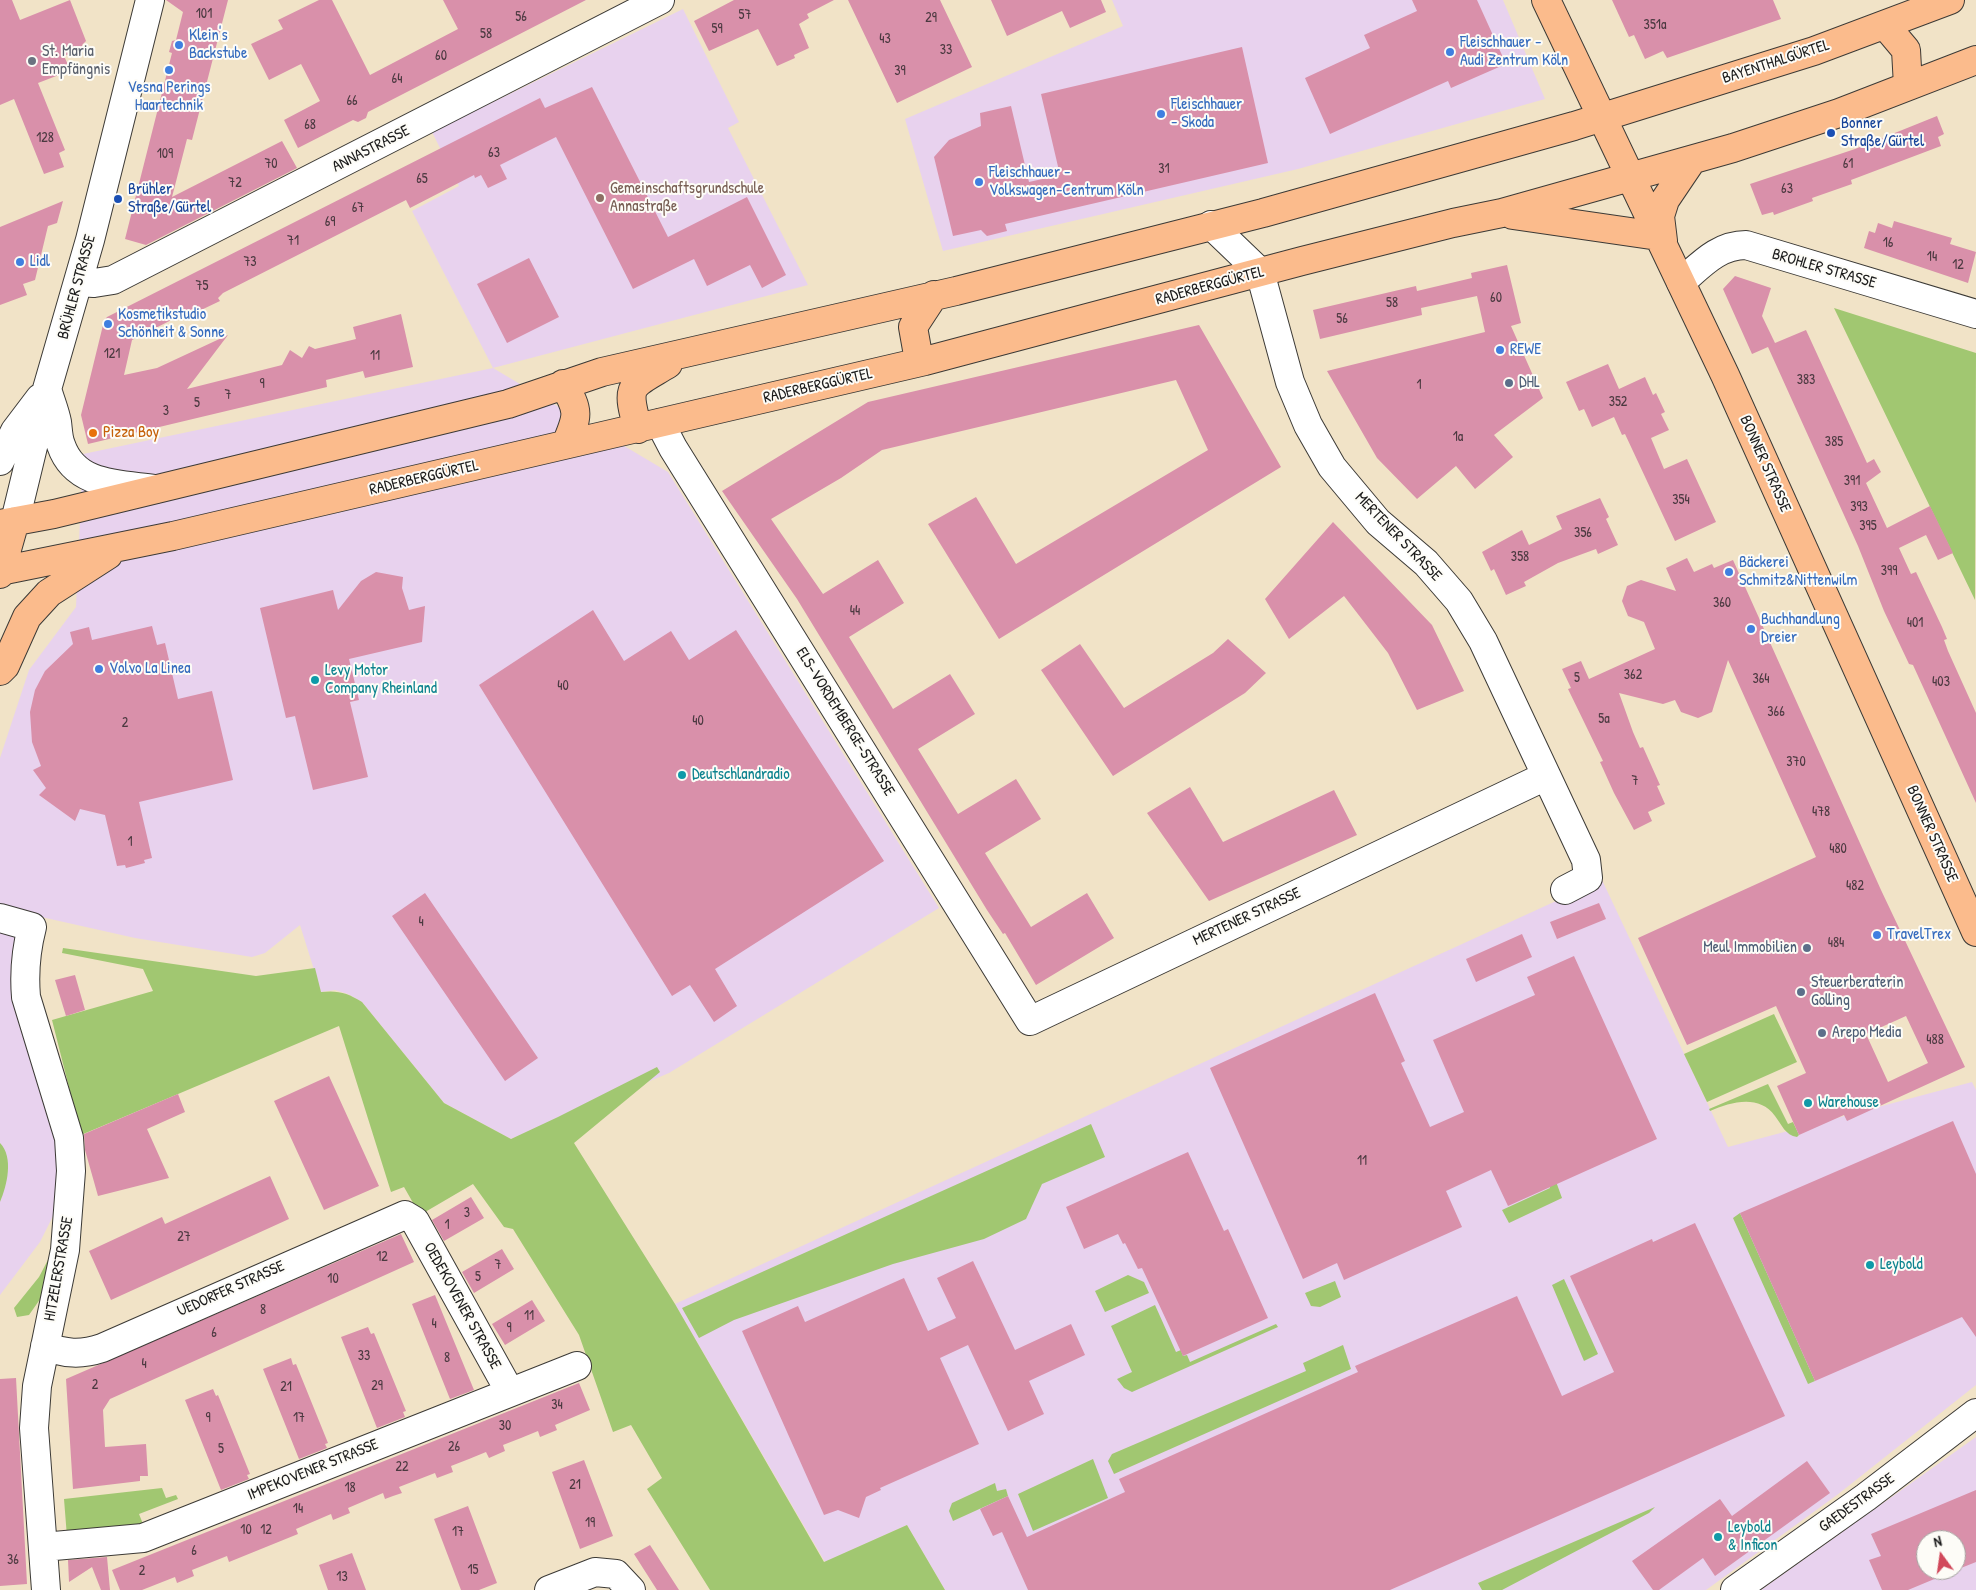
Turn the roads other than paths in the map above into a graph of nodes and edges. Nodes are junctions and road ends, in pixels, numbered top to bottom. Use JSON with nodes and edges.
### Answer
{"nodes":[{"id":1,"x":150,"y":0,"type":"edge"},
{"id":2,"x":660,"y":0,"type":"edge"},
{"id":3,"x":1546,"y":0,"type":"edge"},
{"id":4,"x":1950,"y":0,"type":"edge"},
{"id":5,"x":1885,"y":25,"type":"junction"},
{"id":6,"x":1976,"y":60,"type":"edge"},
{"id":7,"x":1908,"y":86,"type":"junction"},
{"id":8,"x":1600,"y":117,"type":"junction"},
{"id":9,"x":1692,"y":160,"type":"junction"},
{"id":10,"x":1630,"y":177,"type":"junction"},
{"id":11,"x":1502,"y":213,"type":"junction"},
{"id":12,"x":1211,"y":225,"type":"junction"},
{"id":13,"x":1661,"y":241,"type":"junction"},
{"id":14,"x":1260,"y":272,"type":"junction"},
{"id":15,"x":78,"y":282,"type":"junction"},
{"id":16,"x":1681,"y":282,"type":"junction"},
{"id":17,"x":934,"y":295,"type":"junction"},
{"id":18,"x":1976,"y":314,"type":"edge"},
{"id":19,"x":684,"y":354,"type":"junction"},
{"id":20,"x":926,"y":361,"type":"junction"},
{"id":21,"x":563,"y":384,"type":"junction"},
{"id":22,"x":48,"y":389,"type":"junction"},
{"id":23,"x":649,"y":426,"type":"junction"},
{"id":24,"x":566,"y":444,"type":"junction"},
{"id":25,"x":0,"y":461,"type":"edge"},
{"id":26,"x":157,"y":490,"type":"junction"},
{"id":27,"x":7,"y":523,"type":"edge"},
{"id":28,"x":122,"y":546,"type":"junction"},
{"id":29,"x":0,"y":572,"type":"edge"},
{"id":30,"x":0,"y":671,"type":"edge"},
{"id":31,"x":1546,"y":776,"type":"junction"},
{"id":32,"x":1565,"y":890,"type":"dead end"},
{"id":33,"x":0,"y":918,"type":"edge"},
{"id":34,"x":1976,"y":932,"type":"edge"},
{"id":35,"x":1030,"y":1021,"type":"joint"},
{"id":36,"x":415,"y":1221,"type":"joint"},
{"id":37,"x":45,"y":1346,"type":"junction"},
{"id":38,"x":577,"y":1366,"type":"dead end"},
{"id":39,"x":510,"y":1392,"type":"junction"},
{"id":40,"x":1976,"y":1413,"type":"edge"},
{"id":41,"x":42,"y":1547,"type":"junction"},
{"id":42,"x":46,"y":1590,"type":"edge"},
{"id":43,"x":549,"y":1590,"type":"edge"},
{"id":44,"x":631,"y":1590,"type":"edge"},
{"id":45,"x":1735,"y":1590,"type":"edge"}],
"edges":[{"from":1,"to":15,"type":"street","name":"BRÜHLER STRASSE"},
{"from":2,"to":15,"type":"street","name":"ANNASTRASSE"},
{"from":3,"to":8,"type":"main road","name":"BONNER STRASSE"},
{"from":4,"to":5,"type":"main road","name":"BAYENTHALGÜRTEL"},
{"from":5,"to":7,"type":"main road"},
{"from":5,"to":8,"type":"main road","name":"BAYENTHALGÜRTEL"},
{"from":6,"to":7,"type":"main road"},
{"from":7,"to":9,"type":"main road"},
{"from":8,"to":10,"type":"main road","name":"BONNER STRASSE"},
{"from":8,"to":12,"type":"main road"},
{"from":9,"to":10,"type":"main road"},
{"from":9,"to":13,"type":"main road"},
{"from":10,"to":11,"type":"main road","name":"RADERBERGGÜRTEL"},
{"from":10,"to":13,"type":"main road","name":"BONNER STRASSE"},
{"from":11,"to":13,"type":"main road"},
{"from":11,"to":14,"type":"main road","name":"RADERBERGGÜRTEL"},
{"from":12,"to":14,"type":"street"},
{"from":12,"to":17,"type":"main road"},
{"from":13,"to":16,"type":"main road","name":"BONNER STRASSE"},
{"from":14,"to":20,"type":"main road","name":"RADERBERGGÜRTEL"},
{"from":14,"to":31,"type":"street","name":"MERTENER STRASSE"},
{"from":15,"to":22,"type":"street","name":"BRÜHLER STRASSE"},
{"from":16,"to":18,"type":"street","name":"BROHLER STRASSE"},
{"from":16,"to":34,"type":"main road","name":"BONNER STRASSE"},
{"from":17,"to":19,"type":"main road"},
{"from":17,"to":20,"type":"main road"},
{"from":19,"to":21,"type":"main road"},
{"from":19,"to":23,"type":"main road"},
{"from":20,"to":23,"type":"main road","name":"RADERBERGGÜRTEL"},
{"from":21,"to":24,"type":"main road"},
{"from":21,"to":26,"type":"main road"},
{"from":22,"to":25,"type":"street"},
{"from":22,"to":26,"type":"street"},
{"from":22,"to":27,"type":"street","name":"BRÜHLER STRASSE"},
{"from":23,"to":24,"type":"main road","name":"RADERBERGGÜRTEL"},
{"from":23,"to":35,"type":"street","name":"ELS-VORDEMBERGE-STRASSE"},
{"from":24,"to":28,"type":"main road","name":"RADERBERGGÜRTEL"},
{"from":26,"to":27,"type":"main road"},
{"from":27,"to":29,"type":"main road","name":"BRÜHLER STRASSE"},
{"from":28,"to":29,"type":"main road","name":"RADERBERGGÜRTEL"},
{"from":28,"to":30,"type":"main road"},
{"from":31,"to":32,"type":"street","name":"MERTENER STRASSE"},
{"from":31,"to":35,"type":"street","name":"MERTENER STRASSE"},
{"from":33,"to":37,"type":"street","name":"HITZELERSTRASSE"},
{"from":36,"to":37,"type":"street","name":"UEDORFER STRASSE"},
{"from":36,"to":39,"type":"street","name":"OEDEKOVENER STRASSE"},
{"from":37,"to":41,"type":"street","name":"HITZELERSTRASSE"},
{"from":38,"to":39,"type":"street","name":"IMPEKOVENER STRASSE"},
{"from":39,"to":41,"type":"street","name":"IMPEKOVENER STRASSE"},
{"from":40,"to":45,"type":"street","name":"GAEDESTRASSE"},
{"from":41,"to":42,"type":"street","name":"HITZELERSTRASSE"},
{"from":43,"to":44,"type":"street"}]}
